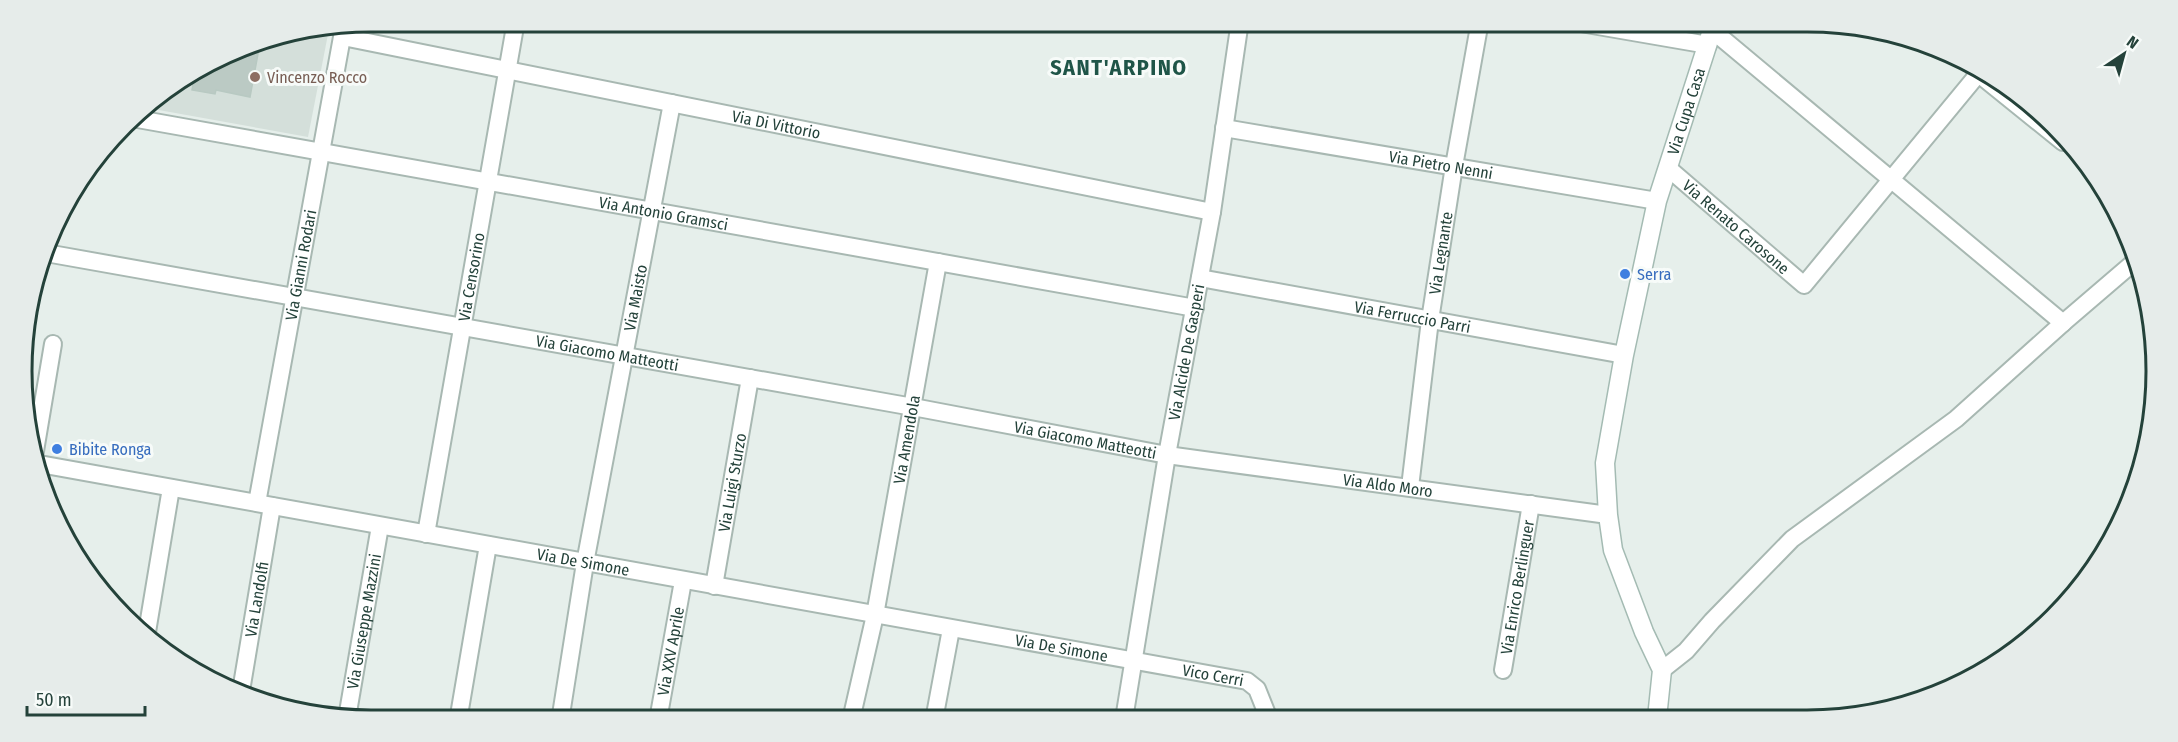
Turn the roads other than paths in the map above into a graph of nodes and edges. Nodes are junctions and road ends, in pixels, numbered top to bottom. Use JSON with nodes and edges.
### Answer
{"nodes":[{"id":1,"x":348,"y":32,"type":"edge"},
{"id":2,"x":514,"y":32,"type":"edge"},
{"id":3,"x":1238,"y":32,"type":"edge"},
{"id":4,"x":1478,"y":32,"type":"edge"},
{"id":5,"x":1712,"y":32,"type":"edge"},
{"id":6,"x":343,"y":33,"type":"edge"},
{"id":7,"x":507,"y":70,"type":"junction"},
{"id":8,"x":1975,"y":76,"type":"edge"},
{"id":9,"x":2012,"y":100,"type":"edge"},
{"id":10,"x":672,"y":103,"type":"junction"},
{"id":11,"x":2031,"y":116,"type":"edge"},
{"id":12,"x":143,"y":120,"type":"edge"},
{"id":13,"x":1224,"y":128,"type":"junction"},
{"id":14,"x":321,"y":152,"type":"junction"},
{"id":15,"x":1454,"y":165,"type":"junction"},
{"id":16,"x":1668,"y":168,"type":"junction"},
{"id":17,"x":1892,"y":180,"type":"junction"},
{"id":18,"x":488,"y":181,"type":"junction"},
{"id":19,"x":1658,"y":201,"type":"junction"},
{"id":20,"x":652,"y":211,"type":"junction"},
{"id":21,"x":1212,"y":212,"type":"junction"},
{"id":22,"x":53,"y":254,"type":"edge"},
{"id":23,"x":938,"y":262,"type":"junction"},
{"id":24,"x":2129,"y":266,"type":"edge"},
{"id":25,"x":1200,"y":278,"type":"junction"},
{"id":26,"x":295,"y":297,"type":"junction"},
{"id":27,"x":1195,"y":308,"type":"junction"},
{"id":28,"x":1430,"y":320,"type":"junction"},
{"id":29,"x":2063,"y":323,"type":"junction"},
{"id":30,"x":462,"y":327,"type":"junction"},
{"id":31,"x":52,"y":344,"type":"dead end"},
{"id":32,"x":1624,"y":355,"type":"junction"},
{"id":33,"x":624,"y":356,"type":"junction"},
{"id":34,"x":750,"y":378,"type":"junction"},
{"id":35,"x":913,"y":407,"type":"junction"},
{"id":36,"x":38,"y":437,"type":"edge"},
{"id":37,"x":1167,"y":455,"type":"junction"},
{"id":38,"x":45,"y":465,"type":"edge"},
{"id":39,"x":1410,"y":487,"type":"junction"},
{"id":40,"x":171,"y":488,"type":"junction"},
{"id":41,"x":1531,"y":504,"type":"junction"},
{"id":42,"x":265,"y":505,"type":"junction"},
{"id":43,"x":1608,"y":515,"type":"junction"},
{"id":44,"x":380,"y":526,"type":"junction"},
{"id":45,"x":426,"y":534,"type":"junction"},
{"id":46,"x":488,"y":545,"type":"junction"},
{"id":47,"x":585,"y":563,"type":"junction"},
{"id":48,"x":683,"y":580,"type":"junction"},
{"id":49,"x":714,"y":586,"type":"junction"},
{"id":50,"x":875,"y":615,"type":"junction"},
{"id":51,"x":148,"y":627,"type":"edge"},
{"id":52,"x":951,"y":629,"type":"junction"},
{"id":53,"x":1134,"y":662,"type":"junction"},
{"id":54,"x":1503,"y":670,"type":"dead end"},
{"id":55,"x":1662,"y":670,"type":"junction"},
{"id":56,"x":242,"y":685,"type":"edge"},
{"id":57,"x":348,"y":710,"type":"edge"},
{"id":58,"x":460,"y":710,"type":"edge"},
{"id":59,"x":562,"y":710,"type":"edge"},
{"id":60,"x":660,"y":710,"type":"edge"},
{"id":61,"x":853,"y":710,"type":"edge"},
{"id":62,"x":935,"y":710,"type":"edge"},
{"id":63,"x":1126,"y":710,"type":"edge"},
{"id":64,"x":1265,"y":710,"type":"edge"},
{"id":65,"x":1658,"y":710,"type":"edge"}],
"edges":[{"from":1,"to":7,"type":"street","name":"Via Di Vittorio"},
{"from":2,"to":7,"type":"street","name":"Via Censorino"},
{"from":3,"to":13,"type":"street","name":"Via Alcide De Gasperi"},
{"from":4,"to":15,"type":"street","name":"Via Legnante"},
{"from":5,"to":16,"type":"street","name":"Via Cupa Casa"},
{"from":5,"to":17,"type":"street"},
{"from":6,"to":14,"type":"street","name":"Via Gianni Rodari"},
{"from":7,"to":10,"type":"street","name":"Via Di Vittorio"},
{"from":7,"to":18,"type":"street","name":"Via Censorino"},
{"from":8,"to":17,"type":"street"},
{"from":9,"to":11,"type":"street"},
{"from":10,"to":20,"type":"street","name":"Via Maisto"},
{"from":10,"to":21,"type":"street","name":"Via Di Vittorio"},
{"from":12,"to":14,"type":"street","name":"Via Antonio Gramsci"},
{"from":13,"to":15,"type":"street","name":"Via Pietro Nenni"},
{"from":13,"to":21,"type":"street","name":"Via Alcide De Gasperi"},
{"from":14,"to":18,"type":"street","name":"Via Antonio Gramsci"},
{"from":14,"to":26,"type":"street","name":"Via Gianni Rodari"},
{"from":15,"to":19,"type":"street","name":"Via Pietro Nenni"},
{"from":15,"to":28,"type":"street","name":"Via Legnante"},
{"from":16,"to":17,"type":"street","name":"Via Renato Carosone"},
{"from":16,"to":19,"type":"street","name":"Via Cupa Casa"},
{"from":17,"to":29,"type":"street"},
{"from":18,"to":20,"type":"street","name":"Via Antonio Gramsci"},
{"from":18,"to":30,"type":"street","name":"Via Censorino"},
{"from":19,"to":32,"type":"street","name":"Via Cupa Casa"},
{"from":20,"to":23,"type":"street","name":"Via Antonio Gramsci"},
{"from":20,"to":33,"type":"street","name":"Via Maisto"},
{"from":21,"to":25,"type":"street","name":"Via Alcide De Gasperi"},
{"from":22,"to":26,"type":"street","name":"Via Giacomo Matteotti"},
{"from":23,"to":27,"type":"street","name":"Via Antonio Gramsci"},
{"from":23,"to":35,"type":"street","name":"Via Amendola"},
{"from":24,"to":29,"type":"street"},
{"from":25,"to":27,"type":"street","name":"Via Alcide De Gasperi"},
{"from":25,"to":28,"type":"street","name":"Via Ferruccio Parri"},
{"from":26,"to":30,"type":"street","name":"Via Giacomo Matteotti"},
{"from":26,"to":42,"type":"street","name":"Via Gianni Rodari"},
{"from":27,"to":37,"type":"street","name":"Via Alcide De Gasperi"},
{"from":28,"to":32,"type":"street","name":"Via Ferruccio Parri"},
{"from":28,"to":39,"type":"street","name":"Via Legnante"},
{"from":29,"to":55,"type":"street"},
{"from":30,"to":33,"type":"street","name":"Via Giacomo Matteotti"},
{"from":30,"to":45,"type":"street","name":"Via Censorino"},
{"from":31,"to":36,"type":"street"},
{"from":32,"to":43,"type":"street","name":"Via Cupa Casa"},
{"from":33,"to":34,"type":"street","name":"Via Giacomo Matteotti"},
{"from":33,"to":47,"type":"street","name":"Via Maisto"},
{"from":34,"to":35,"type":"street","name":"Via Giacomo Matteotti"},
{"from":34,"to":49,"type":"street","name":"Via Luigi Sturzo"},
{"from":35,"to":37,"type":"street","name":"Via Giacomo Matteotti"},
{"from":35,"to":50,"type":"street","name":"Via Amendola"},
{"from":37,"to":39,"type":"street","name":"Via Aldo Moro"},
{"from":37,"to":53,"type":"street","name":"Via Alcide De Gasperi"},
{"from":38,"to":40,"type":"street","name":"Via De Simone"},
{"from":39,"to":41,"type":"street","name":"Via Aldo Moro"},
{"from":40,"to":42,"type":"street","name":"Via De Simone"},
{"from":40,"to":51,"type":"street"},
{"from":41,"to":43,"type":"street","name":"Via Aldo Moro"},
{"from":41,"to":54,"type":"street","name":"Via Enrico Berlinguer"},
{"from":42,"to":44,"type":"street","name":"Via De Simone"},
{"from":42,"to":56,"type":"street","name":"Via Landolfi"},
{"from":43,"to":55,"type":"street","name":"Via Cupa Casa"},
{"from":44,"to":45,"type":"street","name":"Via De Simone"},
{"from":44,"to":57,"type":"street","name":"Via Giuseppe Mazzini"},
{"from":45,"to":46,"type":"street","name":"Via De Simone"},
{"from":46,"to":47,"type":"street","name":"Via De Simone"},
{"from":46,"to":58,"type":"street"},
{"from":47,"to":48,"type":"street","name":"Via De Simone"},
{"from":47,"to":59,"type":"street","name":"Via Maisto"},
{"from":48,"to":49,"type":"street","name":"Via De Simone"},
{"from":48,"to":60,"type":"street","name":"Via XXV Aprile"},
{"from":49,"to":50,"type":"street","name":"Via De Simone"},
{"from":50,"to":52,"type":"street","name":"Via De Simone"},
{"from":50,"to":61,"type":"street","name":"Via Amendola"},
{"from":52,"to":53,"type":"street","name":"Via De Simone"},
{"from":52,"to":62,"type":"street"},
{"from":53,"to":63,"type":"street","name":"Via Alcide De Gasperi"},
{"from":53,"to":64,"type":"street","name":"Vico Cerri"},
{"from":55,"to":65,"type":"street"}]}
